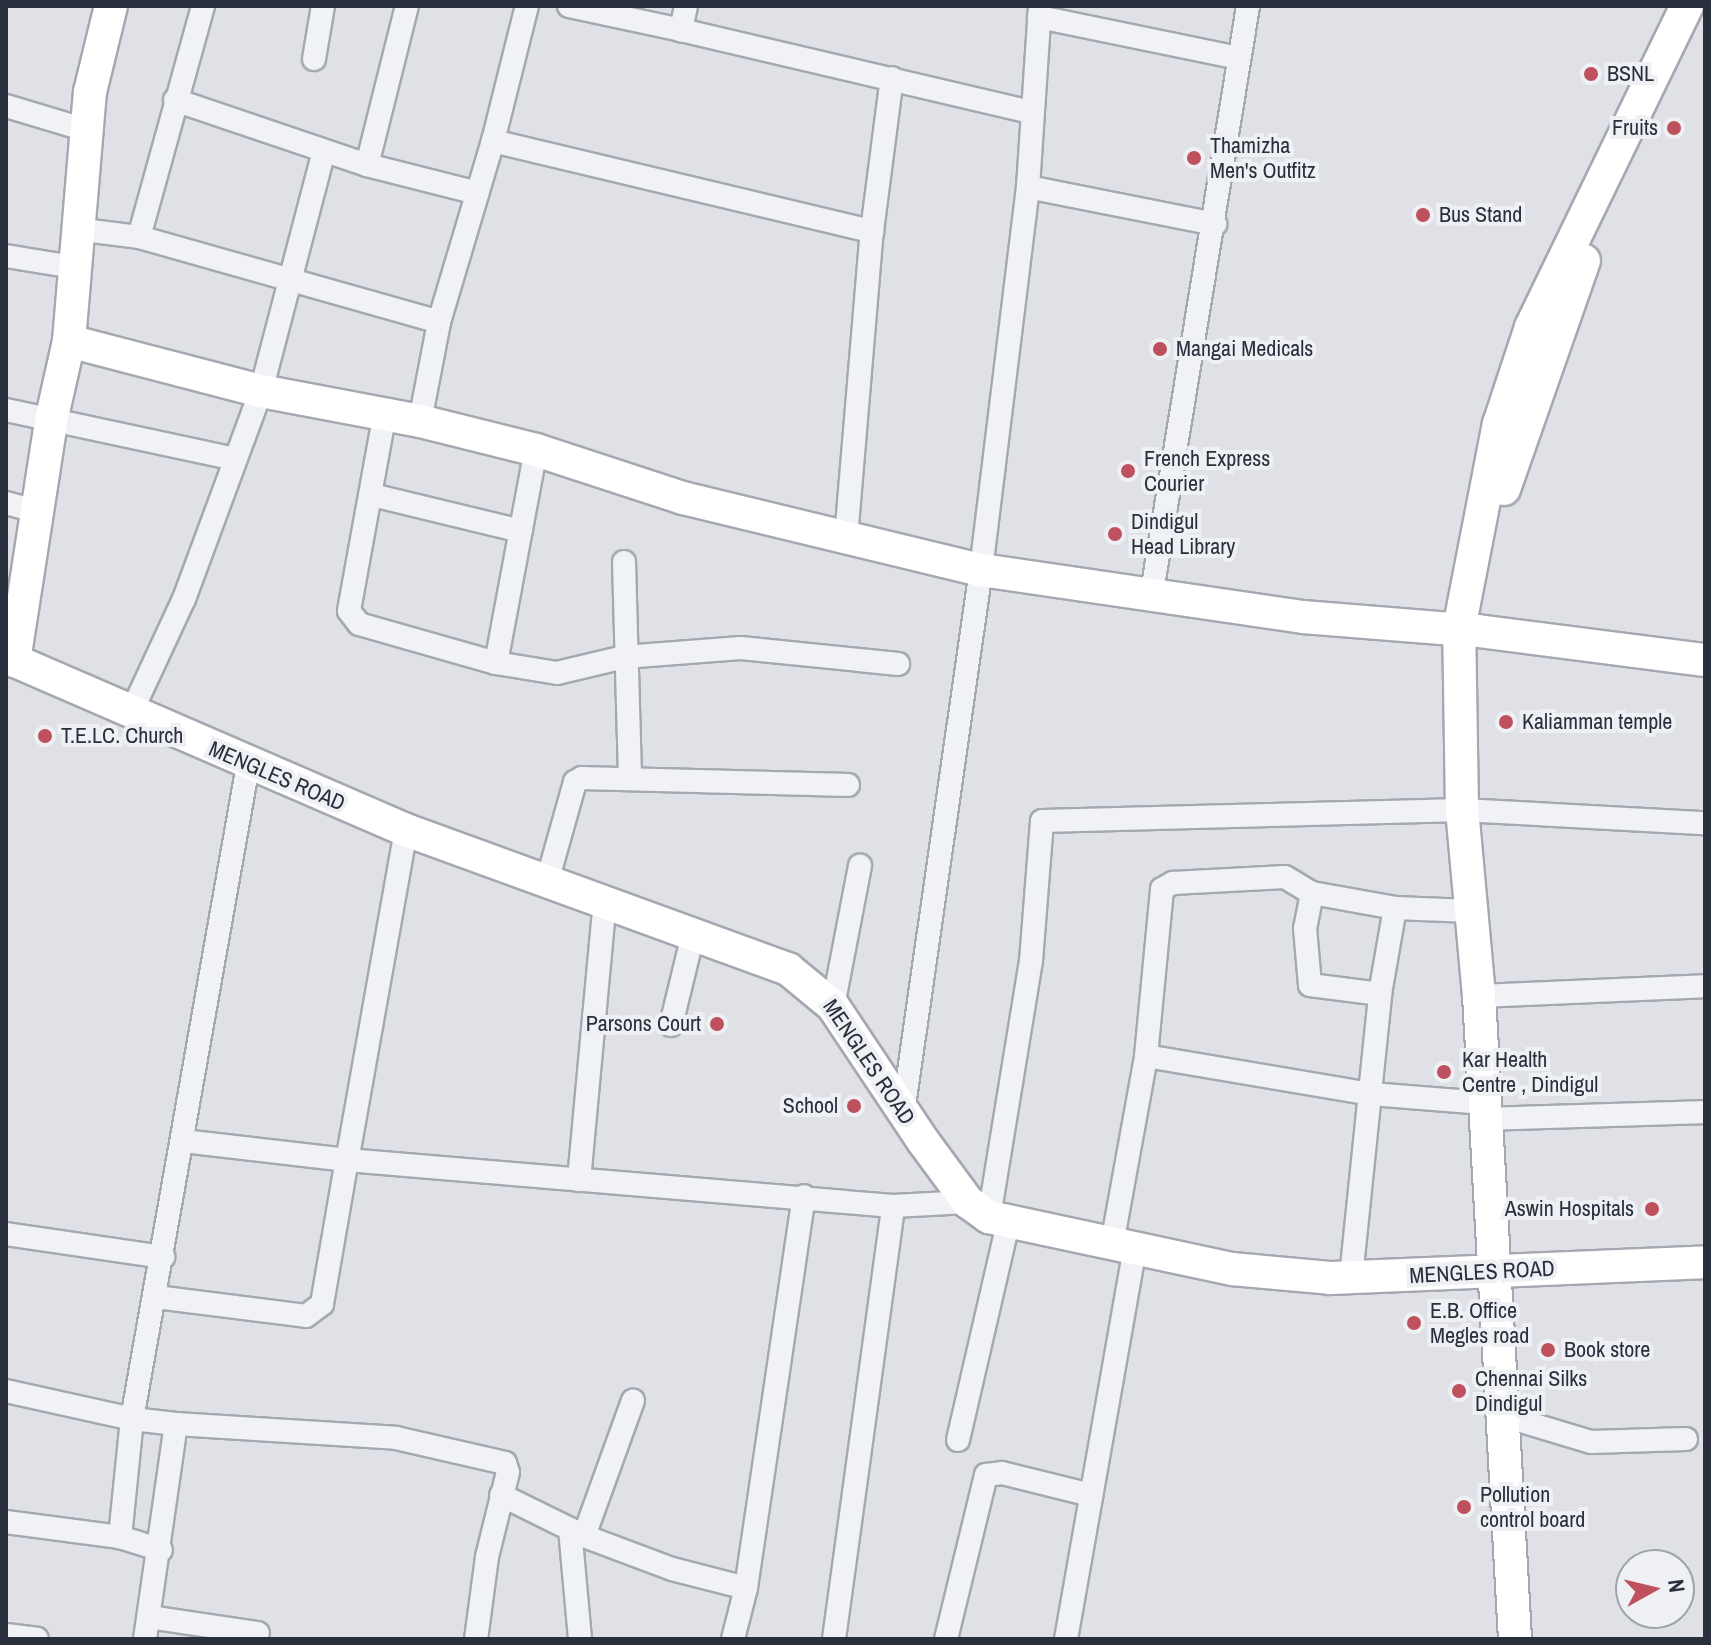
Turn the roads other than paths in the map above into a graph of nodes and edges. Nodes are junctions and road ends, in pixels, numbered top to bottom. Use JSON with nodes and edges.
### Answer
{"nodes":[{"id":1,"x":111,"y":6,"type":"edge"},
{"id":2,"x":203,"y":6,"type":"edge"},
{"id":3,"x":323,"y":6,"type":"edge"},
{"id":4,"x":407,"y":6,"type":"edge"},
{"id":5,"x":527,"y":6,"type":"edge"},
{"id":6,"x":569,"y":6,"type":"edge"},
{"id":7,"x":686,"y":6,"type":"edge"},
{"id":8,"x":1248,"y":6,"type":"edge"},
{"id":9,"x":1687,"y":6,"type":"edge"},
{"id":10,"x":1039,"y":12,"type":"edge"},
{"id":11,"x":1705,"y":17,"type":"edge"},
{"id":12,"x":681,"y":30,"type":"junction"},
{"id":13,"x":1239,"y":58,"type":"junction"},
{"id":14,"x":314,"y":59,"type":"dead end"},
{"id":15,"x":892,"y":78,"type":"junction"},
{"id":16,"x":175,"y":100,"type":"junction"},
{"id":17,"x":6,"y":106,"type":"edge"},
{"id":18,"x":1030,"y":112,"type":"junction"},
{"id":19,"x":86,"y":130,"type":"junction"},
{"id":20,"x":493,"y":141,"type":"junction"},
{"id":21,"x":324,"y":151,"type":"junction"},
{"id":22,"x":367,"y":165,"type":"junction"},
{"id":23,"x":1028,"y":187,"type":"junction"},
{"id":24,"x":478,"y":193,"type":"junction"},
{"id":25,"x":1598,"y":208,"type":"junction"},
{"id":26,"x":1215,"y":224,"type":"junction"},
{"id":27,"x":75,"y":229,"type":"junction"},
{"id":28,"x":872,"y":231,"type":"junction"},
{"id":29,"x":139,"y":237,"type":"junction"},
{"id":30,"x":6,"y":256,"type":"edge"},
{"id":31,"x":73,"y":267,"type":"junction"},
{"id":32,"x":295,"y":277,"type":"junction"},
{"id":33,"x":439,"y":322,"type":"junction"},
{"id":34,"x":69,"y":341,"type":"junction"},
{"id":35,"x":261,"y":391,"type":"junction"},
{"id":36,"x":6,"y":410,"type":"edge"},
{"id":37,"x":384,"y":418,"type":"junction"},
{"id":38,"x":51,"y":421,"type":"junction"},
{"id":39,"x":420,"y":421,"type":"junction"},
{"id":40,"x":536,"y":450,"type":"junction"},
{"id":41,"x":235,"y":459,"type":"junction"},
{"id":42,"x":372,"y":495,"type":"junction"},
{"id":43,"x":21,"y":507,"type":"edge"},
{"id":44,"x":521,"y":531,"type":"junction"},
{"id":45,"x":846,"y":538,"type":"junction"},
{"id":46,"x":624,"y":562,"type":"dead end"},
{"id":47,"x":981,"y":570,"type":"junction"},
{"id":48,"x":1151,"y":598,"type":"junction"},
{"id":49,"x":1467,"y":639,"type":"junction"},
{"id":50,"x":624,"y":657,"type":"junction"},
{"id":51,"x":10,"y":659,"type":"edge"},
{"id":52,"x":1705,"y":660,"type":"edge"},
{"id":53,"x":496,"y":663,"type":"junction"},
{"id":54,"x":898,"y":664,"type":"dead end"},
{"id":55,"x":131,"y":713,"type":"junction"},
{"id":56,"x":248,"y":765,"type":"junction"},
{"id":57,"x":630,"y":778,"type":"junction"},
{"id":58,"x":848,"y":785,"type":"dead end"},
{"id":59,"x":1462,"y":810,"type":"junction"},
{"id":60,"x":1705,"y":823,"type":"edge"},
{"id":61,"x":406,"y":830,"type":"junction"},
{"id":62,"x":860,"y":866,"type":"dead end"},
{"id":63,"x":548,"y":878,"type":"junction"},
{"id":64,"x":1312,"y":893,"type":"junction"},
{"id":65,"x":605,"y":899,"type":"junction"},
{"id":66,"x":1395,"y":908,"type":"junction"},
{"id":67,"x":1471,"y":911,"type":"junction"},
{"id":68,"x":694,"y":931,"type":"junction"},
{"id":69,"x":1705,"y":986,"type":"edge"},
{"id":70,"x":1380,"y":994,"type":"junction"},
{"id":71,"x":1479,"y":996,"type":"junction"},
{"id":72,"x":833,"y":1006,"type":"junction"},
{"id":73,"x":671,"y":1025,"type":"dead end"},
{"id":74,"x":1146,"y":1056,"type":"junction"},
{"id":75,"x":1371,"y":1094,"type":"junction"},
{"id":76,"x":1485,"y":1111,"type":"junction"},
{"id":77,"x":1705,"y":1112,"type":"edge"},
{"id":78,"x":903,"y":1113,"type":"junction"},
{"id":79,"x":183,"y":1141,"type":"junction"},
{"id":80,"x":347,"y":1160,"type":"junction"},
{"id":81,"x":579,"y":1180,"type":"junction"},
{"id":82,"x":804,"y":1196,"type":"junction"},
{"id":83,"x":893,"y":1206,"type":"junction"},
{"id":84,"x":988,"y":1214,"type":"junction"},
{"id":85,"x":6,"y":1234,"type":"edge"},
{"id":86,"x":1124,"y":1246,"type":"junction"},
{"id":87,"x":163,"y":1257,"type":"junction"},
{"id":88,"x":1705,"y":1262,"type":"edge"},
{"id":89,"x":1492,"y":1271,"type":"junction"},
{"id":90,"x":1351,"y":1277,"type":"junction"},
{"id":91,"x":156,"y":1297,"type":"junction"},
{"id":92,"x":6,"y":1391,"type":"edge"},
{"id":93,"x":633,"y":1401,"type":"dead end"},
{"id":94,"x":1501,"y":1415,"type":"junction"},
{"id":95,"x":132,"y":1419,"type":"junction"},
{"id":96,"x":176,"y":1424,"type":"junction"},
{"id":97,"x":1686,"y":1439,"type":"dead end"},
{"id":98,"x":958,"y":1440,"type":"dead end"},
{"id":99,"x":501,"y":1495,"type":"junction"},
{"id":100,"x":1091,"y":1495,"type":"junction"},
{"id":101,"x":6,"y":1522,"type":"edge"},
{"id":102,"x":577,"y":1532,"type":"junction"},
{"id":103,"x":120,"y":1537,"type":"junction"},
{"id":104,"x":161,"y":1550,"type":"junction"},
{"id":105,"x":746,"y":1588,"type":"junction"},
{"id":106,"x":147,"y":1628,"type":"edge"},
{"id":107,"x":258,"y":1633,"type":"dead end"},
{"id":108,"x":6,"y":1635,"type":"edge"},
{"id":109,"x":37,"y":1639,"type":"edge"},
{"id":110,"x":476,"y":1639,"type":"edge"},
{"id":111,"x":580,"y":1639,"type":"edge"},
{"id":112,"x":733,"y":1639,"type":"edge"},
{"id":113,"x":834,"y":1639,"type":"edge"},
{"id":114,"x":946,"y":1639,"type":"edge"},
{"id":115,"x":1066,"y":1639,"type":"edge"},
{"id":116,"x":1515,"y":1639,"type":"edge"}],
"edges":[{"from":1,"to":19,"type":"main road"},
{"from":2,"to":16,"type":"street"},
{"from":3,"to":14,"type":"street"},
{"from":4,"to":22,"type":"street"},
{"from":5,"to":20,"type":"street"},
{"from":6,"to":12,"type":"street"},
{"from":7,"to":12,"type":"street"},
{"from":8,"to":13,"type":"street"},
{"from":9,"to":25,"type":"main road"},
{"from":10,"to":13,"type":"street"},
{"from":10,"to":18,"type":"street"},
{"from":11,"to":25,"type":"main road"},
{"from":12,"to":15,"type":"street"},
{"from":13,"to":26,"type":"street"},
{"from":15,"to":18,"type":"street"},
{"from":15,"to":28,"type":"street"},
{"from":16,"to":21,"type":"street"},
{"from":16,"to":29,"type":"street"},
{"from":17,"to":19,"type":"street"},
{"from":18,"to":23,"type":"street"},
{"from":19,"to":27,"type":"main road"},
{"from":20,"to":24,"type":"street"},
{"from":20,"to":28,"type":"street"},
{"from":21,"to":22,"type":"street"},
{"from":21,"to":32,"type":"street"},
{"from":22,"to":24,"type":"street"},
{"from":23,"to":26,"type":"street"},
{"from":23,"to":47,"type":"street"},
{"from":24,"to":33,"type":"street"},
{"from":25,"to":49,"type":"main road"},
{"from":26,"to":48,"type":"street"},
{"from":27,"to":29,"type":"street"},
{"from":27,"to":31,"type":"main road"},
{"from":28,"to":45,"type":"street"},
{"from":29,"to":32,"type":"street"},
{"from":30,"to":31,"type":"street"},
{"from":31,"to":34,"type":"main road"},
{"from":32,"to":33,"type":"street"},
{"from":32,"to":35,"type":"street"},
{"from":33,"to":39,"type":"street"},
{"from":34,"to":35,"type":"main road"},
{"from":34,"to":38,"type":"main road"},
{"from":35,"to":37,"type":"main road"},
{"from":35,"to":41,"type":"street"},
{"from":36,"to":38,"type":"street"},
{"from":37,"to":39,"type":"main road"},
{"from":37,"to":42,"type":"street"},
{"from":38,"to":41,"type":"street"},
{"from":38,"to":43,"type":"main road"},
{"from":39,"to":40,"type":"main road"},
{"from":40,"to":44,"type":"street"},
{"from":40,"to":45,"type":"main road"},
{"from":41,"to":55,"type":"street"},
{"from":42,"to":44,"type":"street"},
{"from":42,"to":53,"type":"street"},
{"from":43,"to":51,"type":"main road"},
{"from":44,"to":53,"type":"street"},
{"from":45,"to":47,"type":"main road"},
{"from":46,"to":50,"type":"street"},
{"from":47,"to":48,"type":"main road"},
{"from":47,"to":78,"type":"street"},
{"from":48,"to":49,"type":"main road"},
{"from":49,"to":52,"type":"main road"},
{"from":49,"to":59,"type":"main road"},
{"from":50,"to":53,"type":"street"},
{"from":50,"to":54,"type":"street"},
{"from":50,"to":57,"type":"street"},
{"from":51,"to":55,"type":"main road","name":"MENGLES ROAD"},
{"from":55,"to":56,"type":"main road","name":"MENGLES ROAD"},
{"from":56,"to":61,"type":"main road","name":"MENGLES ROAD"},
{"from":56,"to":79,"type":"street"},
{"from":57,"to":58,"type":"street"},
{"from":57,"to":63,"type":"street"},
{"from":59,"to":60,"type":"street"},
{"from":59,"to":67,"type":"main road"},
{"from":59,"to":84,"type":"street"},
{"from":61,"to":63,"type":"main road","name":"MENGLES ROAD"},
{"from":61,"to":80,"type":"street"},
{"from":62,"to":72,"type":"street"},
{"from":63,"to":65,"type":"main road","name":"MENGLES ROAD"},
{"from":64,"to":66,"type":"street"},
{"from":64,"to":70,"type":"street"},
{"from":64,"to":74,"type":"street"},
{"from":65,"to":68,"type":"main road","name":"MENGLES ROAD"},
{"from":65,"to":81,"type":"street"},
{"from":66,"to":67,"type":"street"},
{"from":66,"to":70,"type":"street"},
{"from":67,"to":71,"type":"main road"},
{"from":68,"to":72,"type":"main road","name":"MENGLES ROAD"},
{"from":68,"to":73,"type":"street"},
{"from":69,"to":71,"type":"street"},
{"from":70,"to":75,"type":"street"},
{"from":71,"to":76,"type":"main road"},
{"from":72,"to":78,"type":"main road","name":"MENGLES ROAD"},
{"from":74,"to":75,"type":"street"},
{"from":74,"to":86,"type":"street"},
{"from":75,"to":76,"type":"street"},
{"from":75,"to":90,"type":"street"},
{"from":76,"to":77,"type":"street"},
{"from":76,"to":89,"type":"main road"},
{"from":78,"to":84,"type":"main road","name":"MENGLES ROAD"},
{"from":79,"to":80,"type":"street"},
{"from":79,"to":87,"type":"street"},
{"from":80,"to":81,"type":"street"},
{"from":80,"to":91,"type":"street"},
{"from":81,"to":82,"type":"street"},
{"from":82,"to":83,"type":"street"},
{"from":82,"to":105,"type":"street"},
{"from":83,"to":84,"type":"street"},
{"from":83,"to":113,"type":"street"},
{"from":84,"to":86,"type":"main road","name":"MENGLES ROAD"},
{"from":84,"to":98,"type":"street"},
{"from":85,"to":87,"type":"street"},
{"from":86,"to":90,"type":"main road","name":"MENGLES ROAD"},
{"from":86,"to":100,"type":"street"},
{"from":87,"to":91,"type":"street"},
{"from":88,"to":89,"type":"main road","name":"MENGLES ROAD"},
{"from":89,"to":90,"type":"main road","name":"MENGLES ROAD"},
{"from":89,"to":94,"type":"main road"},
{"from":91,"to":95,"type":"street"},
{"from":92,"to":95,"type":"street"},
{"from":93,"to":102,"type":"street"},
{"from":94,"to":97,"type":"street"},
{"from":94,"to":116,"type":"main road"},
{"from":95,"to":96,"type":"street"},
{"from":95,"to":103,"type":"street"},
{"from":96,"to":99,"type":"street"},
{"from":96,"to":104,"type":"street"},
{"from":99,"to":102,"type":"street"},
{"from":99,"to":110,"type":"street"},
{"from":100,"to":114,"type":"street"},
{"from":100,"to":115,"type":"street"},
{"from":101,"to":103,"type":"street"},
{"from":102,"to":105,"type":"street"},
{"from":102,"to":111,"type":"street"},
{"from":103,"to":104,"type":"street"},
{"from":104,"to":106,"type":"street"},
{"from":105,"to":112,"type":"street"},
{"from":106,"to":107,"type":"street"},
{"from":108,"to":109,"type":"street"}]}
